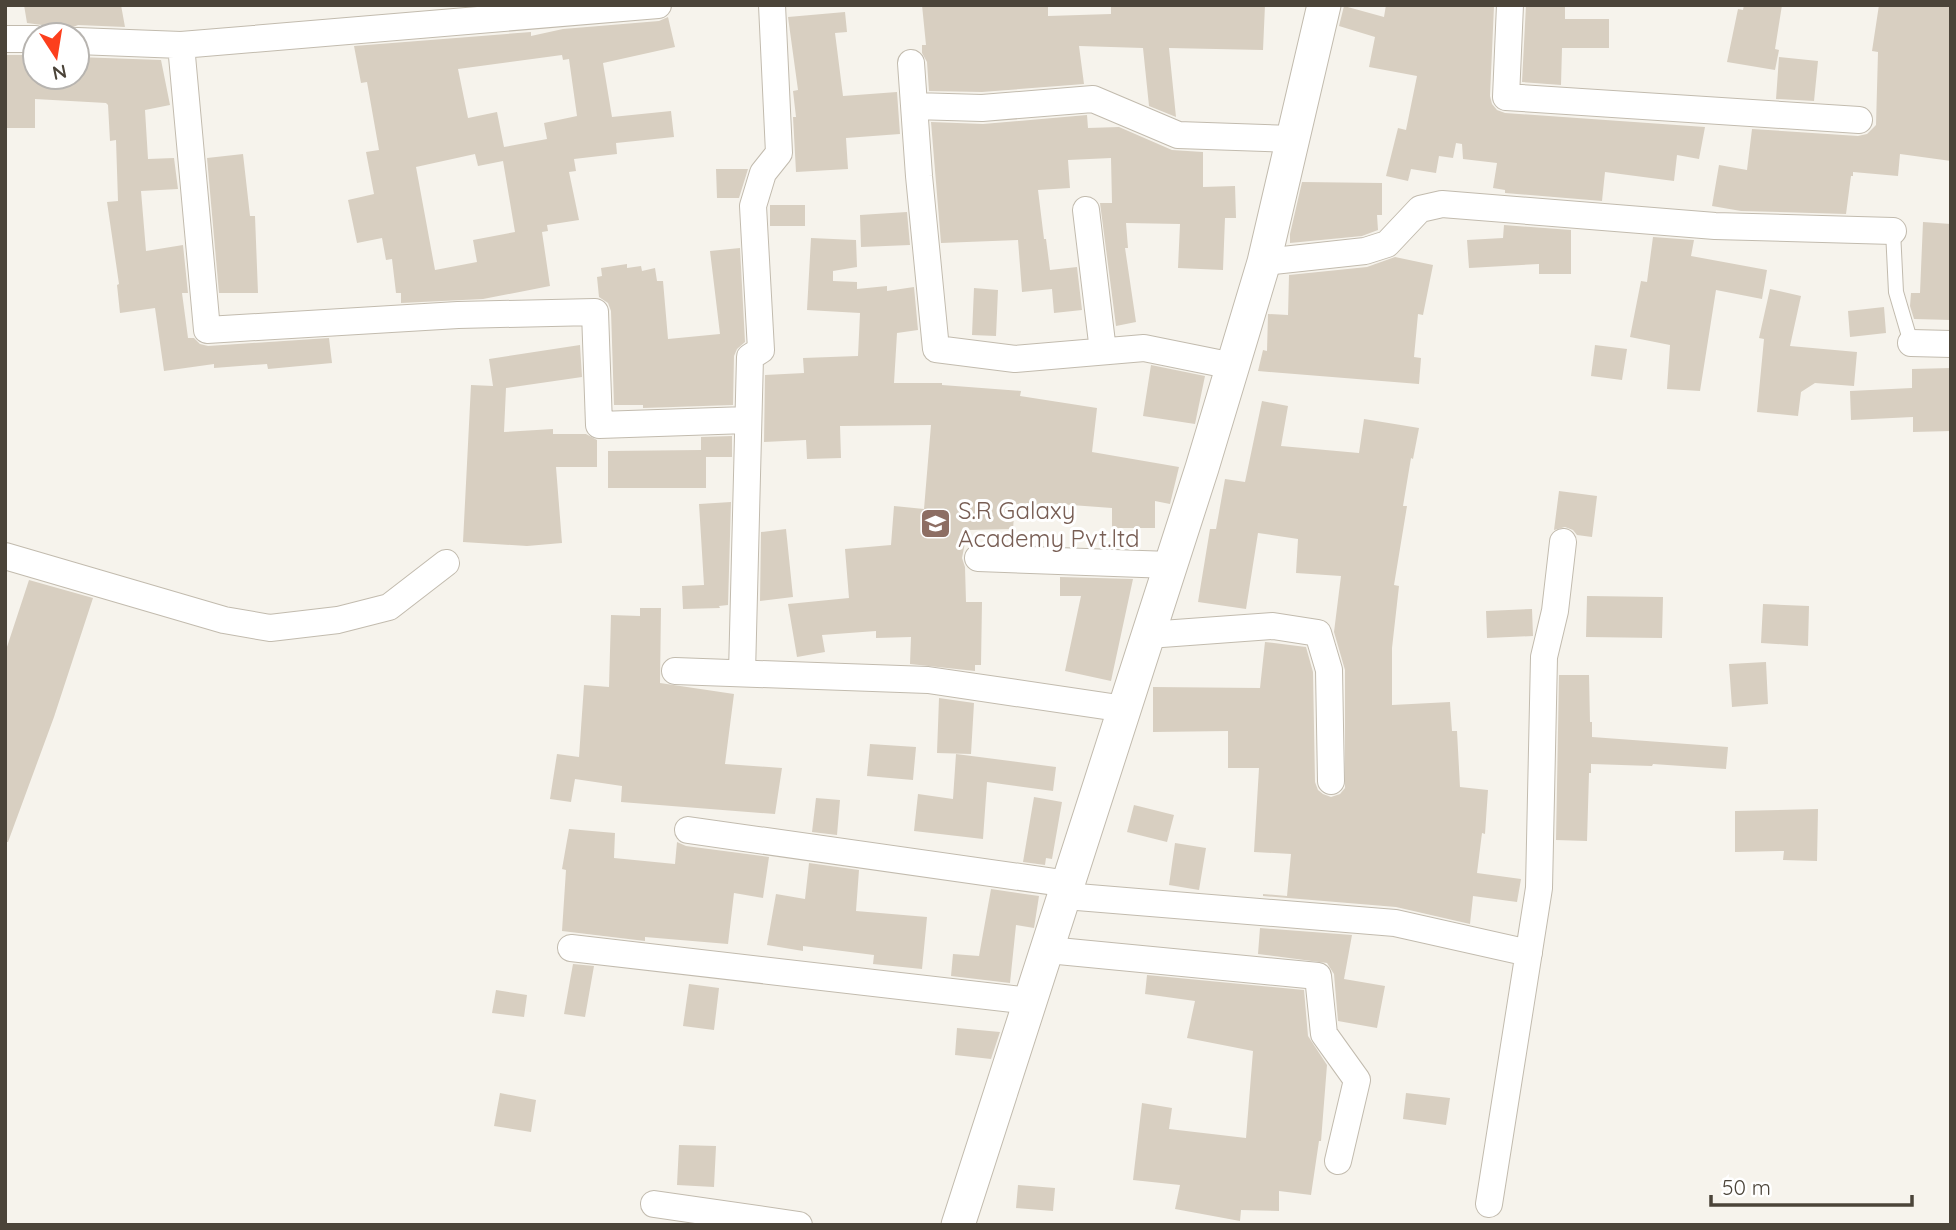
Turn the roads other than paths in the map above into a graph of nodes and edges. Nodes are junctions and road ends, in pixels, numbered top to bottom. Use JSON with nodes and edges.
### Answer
{"nodes":[{"id":1,"x":658,"y":5,"type":"edge"},
{"id":2,"x":772,"y":5,"type":"edge"},
{"id":3,"x":1324,"y":5,"type":"edge"},
{"id":4,"x":1510,"y":5,"type":"edge"},
{"id":5,"x":594,"y":8,"type":"edge"},
{"id":6,"x":91,"y":42,"type":"edge"},
{"id":7,"x":181,"y":45,"type":"junction"},
{"id":8,"x":911,"y":63,"type":"dead end"},
{"id":9,"x":914,"y":106,"type":"junction"},
{"id":10,"x":1859,"y":120,"type":"dead end"},
{"id":11,"x":1292,"y":139,"type":"junction"},
{"id":12,"x":1086,"y":210,"type":"dead end"},
{"id":13,"x":1893,"y":231,"type":"joint"},
{"id":14,"x":1264,"y":261,"type":"junction"},
{"id":15,"x":1911,"y":343,"type":"joint"},
{"id":16,"x":1951,"y":344,"type":"edge"},
{"id":17,"x":1103,"y":351,"type":"junction"},
{"id":18,"x":1233,"y":366,"type":"junction"},
{"id":19,"x":747,"y":420,"type":"junction"},
{"id":20,"x":1563,"y":542,"type":"dead end"},
{"id":21,"x":5,"y":556,"type":"edge"},
{"id":22,"x":978,"y":558,"type":"dead end"},
{"id":23,"x":446,"y":563,"type":"dead end"},
{"id":24,"x":1170,"y":565,"type":"junction"},
{"id":25,"x":1149,"y":635,"type":"junction"},
{"id":26,"x":676,"y":671,"type":"dead end"},
{"id":27,"x":742,"y":673,"type":"junction"},
{"id":28,"x":1125,"y":709,"type":"junction"},
{"id":29,"x":1331,"y":781,"type":"dead end"},
{"id":30,"x":688,"y":830,"type":"dead end"},
{"id":31,"x":1067,"y":890,"type":"junction"},
{"id":32,"x":571,"y":948,"type":"dead end"},
{"id":33,"x":1048,"y":950,"type":"junction"},
{"id":34,"x":1529,"y":953,"type":"junction"},
{"id":35,"x":1030,"y":1001,"type":"junction"},
{"id":36,"x":1338,"y":1161,"type":"dead end"},
{"id":37,"x":654,"y":1204,"type":"dead end"},
{"id":38,"x":1489,"y":1204,"type":"dead end"},
{"id":39,"x":799,"y":1225,"type":"edge"},
{"id":40,"x":958,"y":1225,"type":"edge"}],
"edges":[{"from":1,"to":5,"type":"street"},
{"from":2,"to":19,"type":"street"},
{"from":3,"to":11,"type":"street"},
{"from":4,"to":10,"type":"street"},
{"from":5,"to":7,"type":"street"},
{"from":6,"to":7,"type":"street"},
{"from":7,"to":19,"type":"street"},
{"from":8,"to":9,"type":"street"},
{"from":9,"to":11,"type":"street"},
{"from":9,"to":17,"type":"street"},
{"from":11,"to":14,"type":"street"},
{"from":12,"to":17,"type":"street"},
{"from":13,"to":14,"type":"street"},
{"from":13,"to":15,"type":"lane"},
{"from":14,"to":18,"type":"street"},
{"from":15,"to":16,"type":"street"},
{"from":17,"to":18,"type":"street"},
{"from":18,"to":24,"type":"street"},
{"from":19,"to":27,"type":"street"},
{"from":20,"to":34,"type":"street"},
{"from":21,"to":23,"type":"street"},
{"from":22,"to":24,"type":"street"},
{"from":24,"to":25,"type":"street"},
{"from":25,"to":28,"type":"street"},
{"from":25,"to":29,"type":"street"},
{"from":26,"to":27,"type":"street"},
{"from":27,"to":28,"type":"street"},
{"from":28,"to":31,"type":"street"},
{"from":30,"to":31,"type":"street"},
{"from":31,"to":33,"type":"street"},
{"from":31,"to":34,"type":"street"},
{"from":32,"to":35,"type":"street"},
{"from":33,"to":35,"type":"street"},
{"from":33,"to":36,"type":"street"},
{"from":34,"to":38,"type":"street"},
{"from":35,"to":40,"type":"street"},
{"from":37,"to":39,"type":"street"}]}
